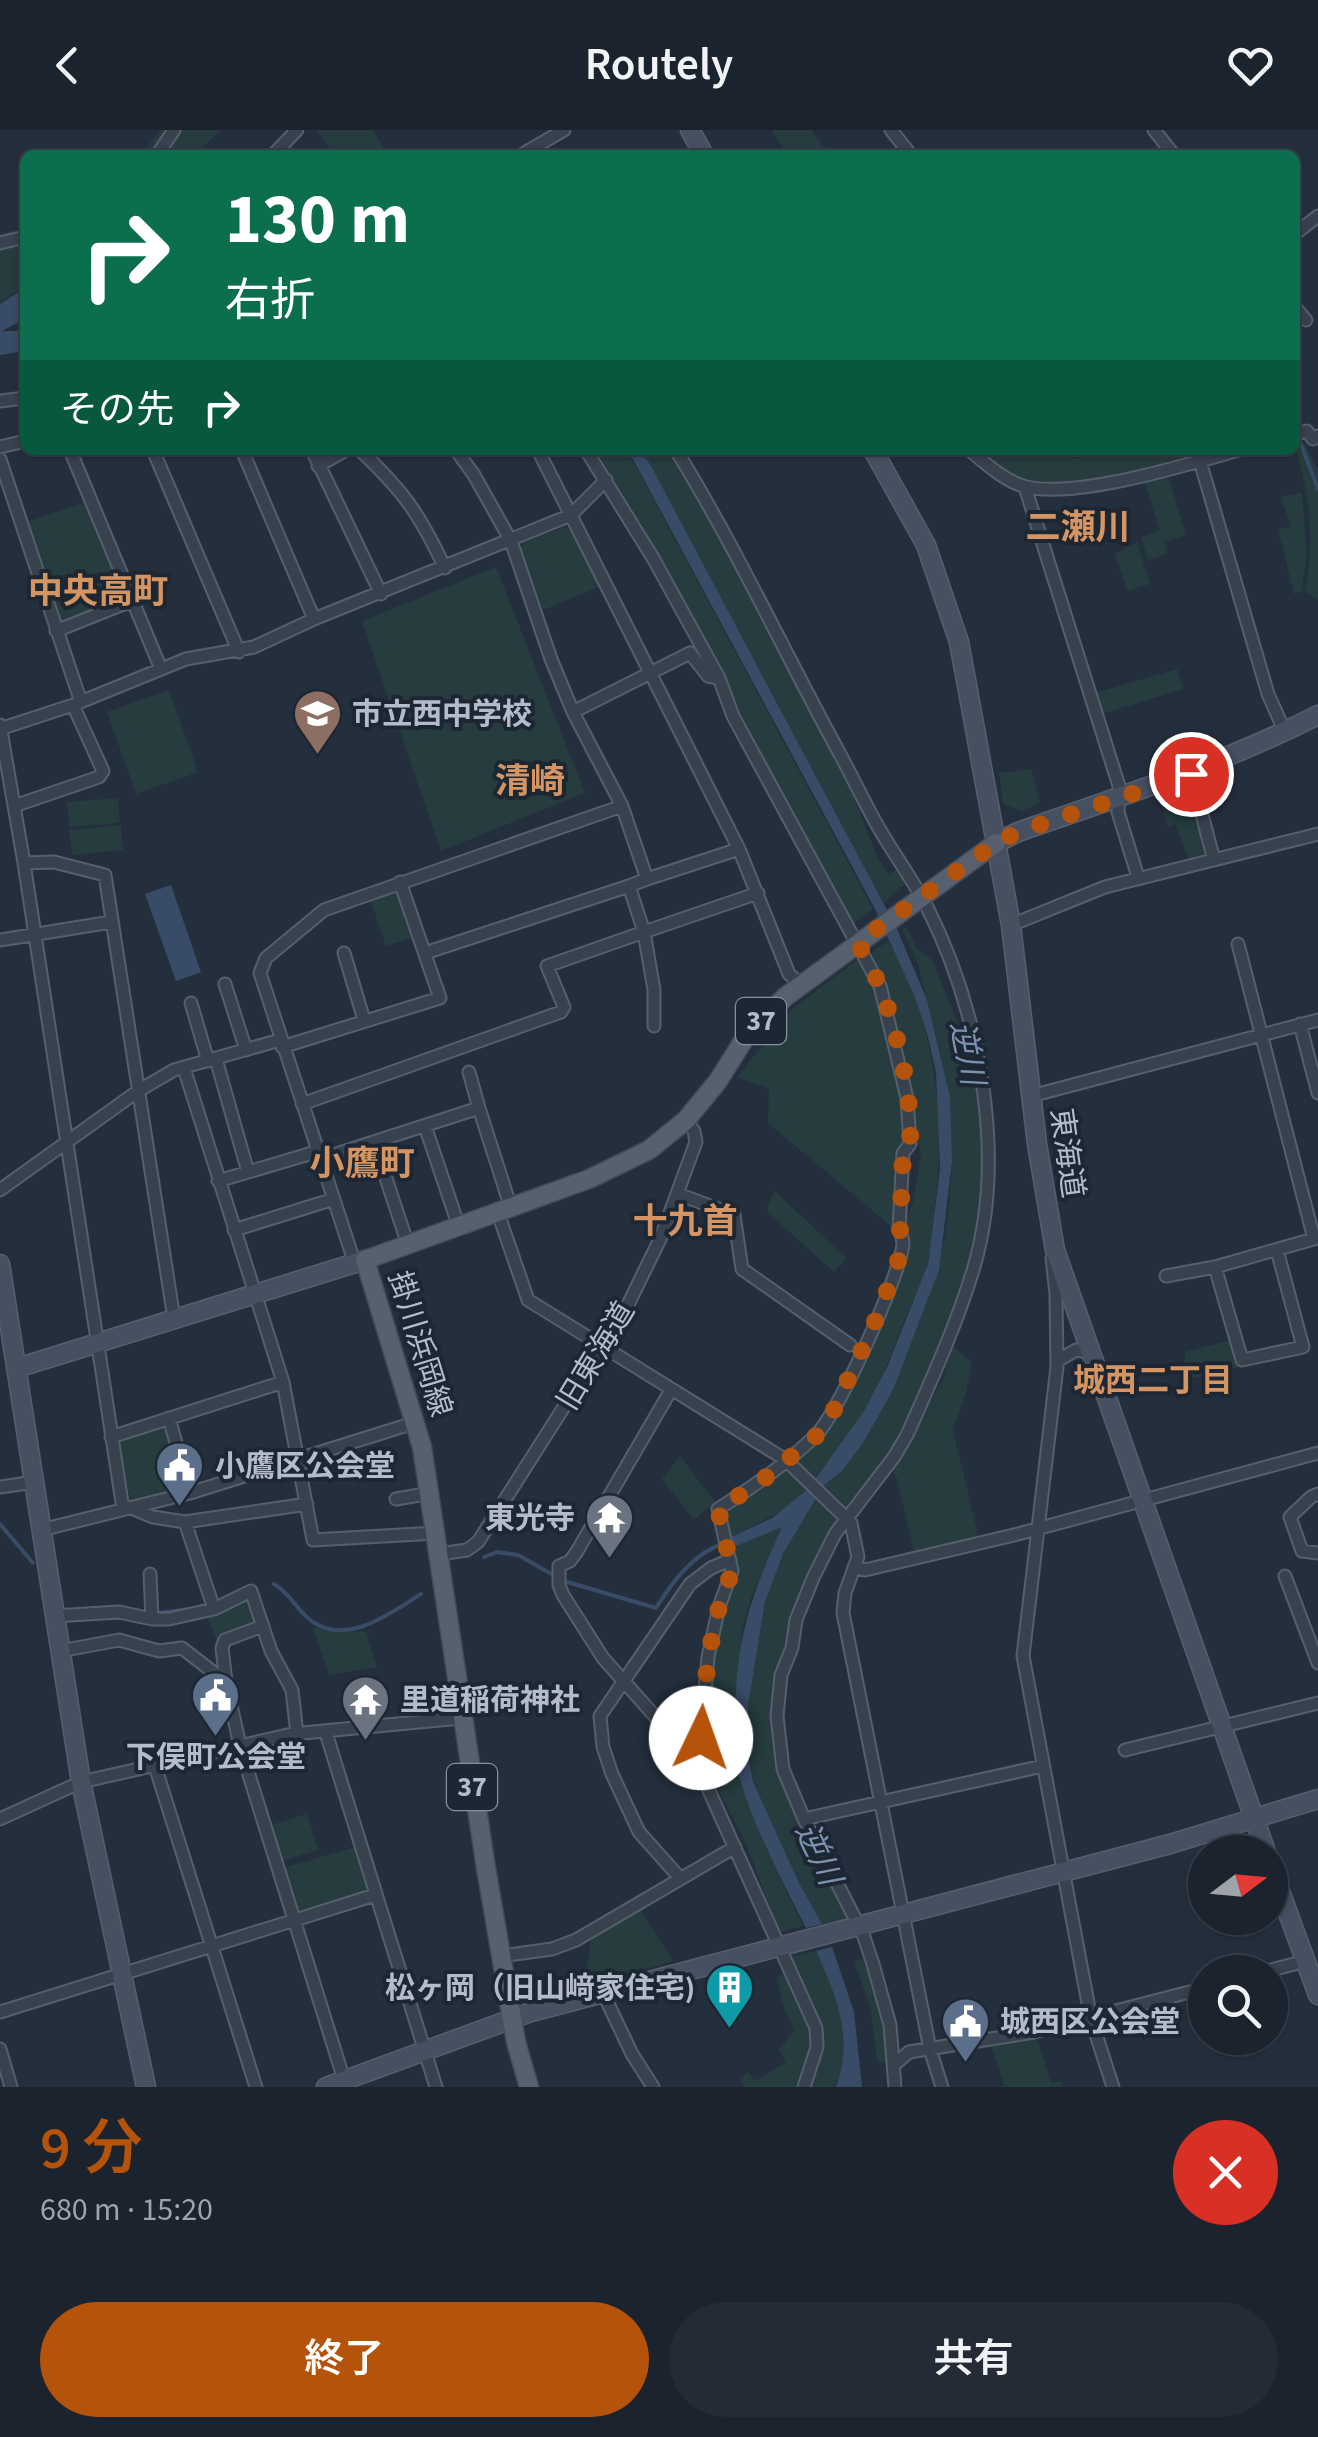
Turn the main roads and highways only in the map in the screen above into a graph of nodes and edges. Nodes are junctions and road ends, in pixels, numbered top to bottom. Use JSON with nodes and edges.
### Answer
{"nodes":[{"id":1,"x":996,"y":843,"type":"road end"},
{"id":2,"x":529,"y":2087,"type":"edge"}],
"edges":[{"from":1,"to":2,"type":"main road","name":"掛川浜岡線","number":"37"}]}
